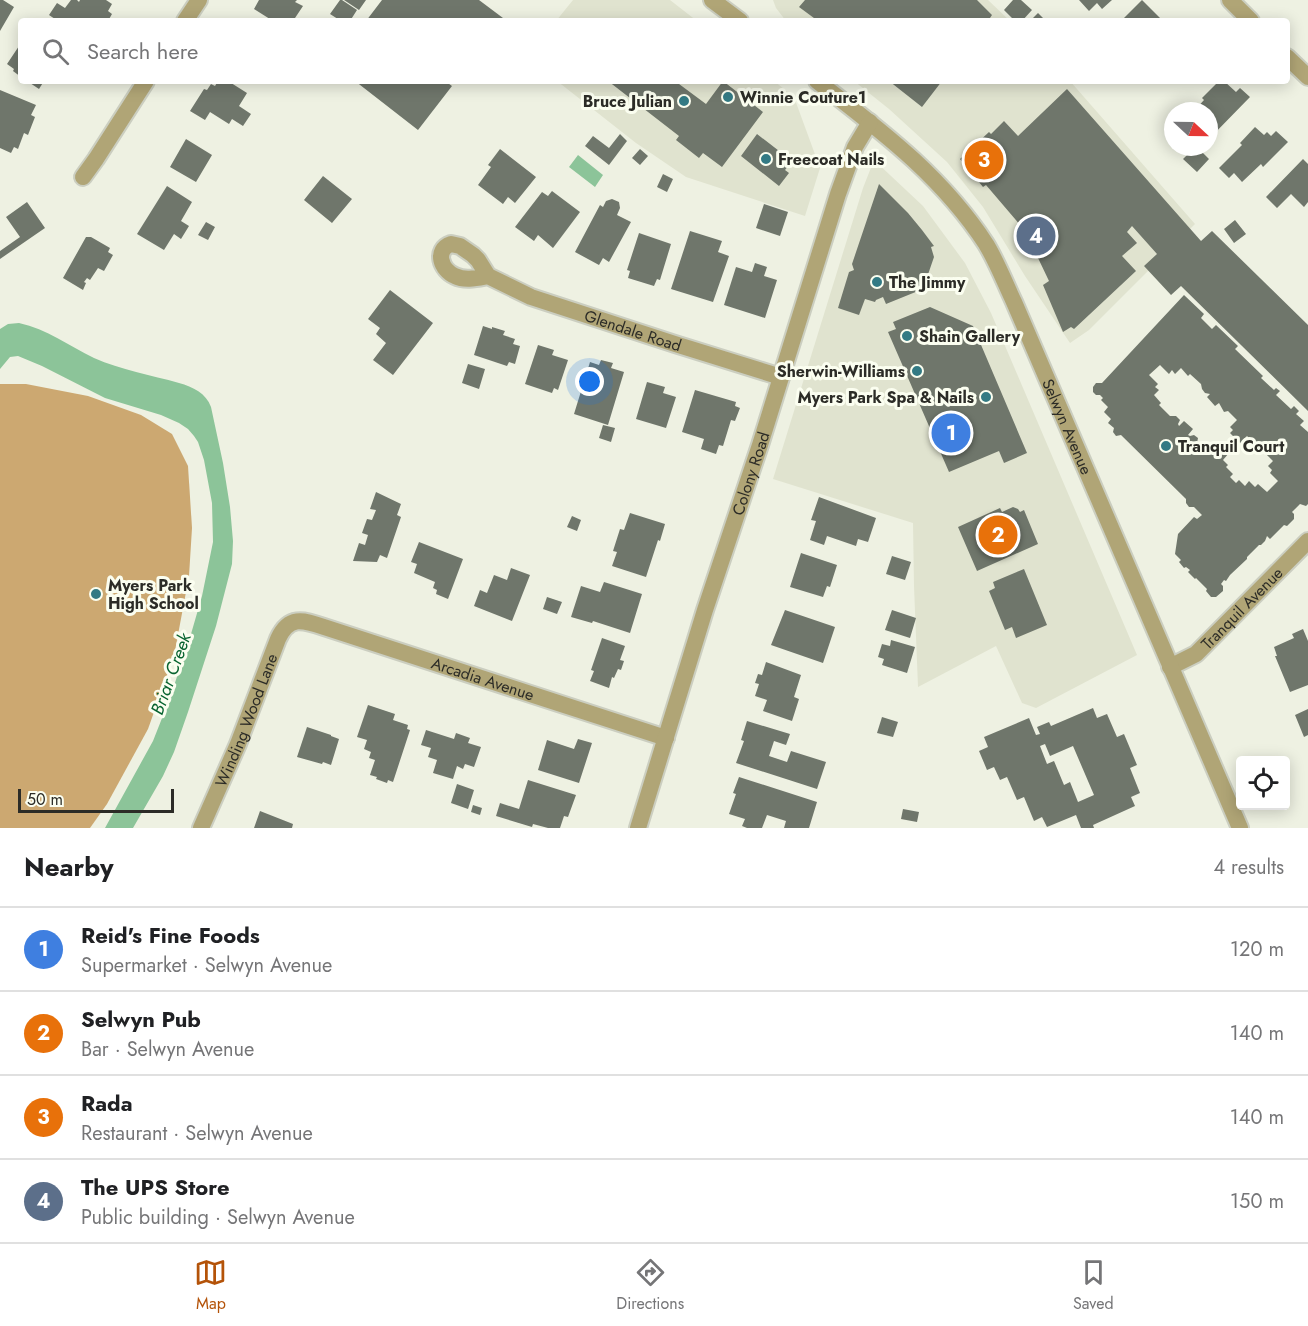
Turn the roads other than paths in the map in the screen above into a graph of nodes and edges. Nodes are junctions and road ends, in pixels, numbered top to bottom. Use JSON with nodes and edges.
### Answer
{"nodes":[{"id":1,"x":199,"y":0,"type":"edge"},
{"id":2,"x":712,"y":0,"type":"edge"},
{"id":3,"x":1230,"y":0,"type":"edge"},
{"id":4,"x":187,"y":18,"type":"edge"},
{"id":5,"x":736,"y":18,"type":"edge"},
{"id":6,"x":1248,"y":18,"type":"edge"},
{"id":7,"x":1290,"y":59,"type":"edge"},
{"id":8,"x":1306,"y":71,"type":"edge"},
{"id":9,"x":145,"y":84,"type":"edge"},
{"id":10,"x":821,"y":84,"type":"edge"},
{"id":11,"x":870,"y":122,"type":"junction"},
{"id":12,"x":83,"y":177,"type":"dead end"},
{"id":13,"x":488,"y":276,"type":"dead end"},
{"id":14,"x":781,"y":376,"type":"junction"},
{"id":15,"x":1308,"y":541,"type":"edge"},
{"id":16,"x":298,"y":621,"type":"joint"},
{"id":17,"x":1170,"y":667,"type":"junction"},
{"id":18,"x":666,"y":738,"type":"junction"},
{"id":19,"x":201,"y":828,"type":"edge"},
{"id":20,"x":638,"y":828,"type":"edge"},
{"id":21,"x":1240,"y":828,"type":"edge"}],
"edges":[{"from":1,"to":4,"type":"street"},
{"from":2,"to":5,"type":"street"},
{"from":3,"to":6,"type":"street"},
{"from":7,"to":8,"type":"street"},
{"from":9,"to":12,"type":"street"},
{"from":10,"to":11,"type":"street","name":"Selwyn Avenue"},
{"from":11,"to":14,"type":"street","name":"Colony Road"},
{"from":11,"to":17,"type":"street","name":"Selwyn Avenue"},
{"from":13,"to":14,"type":"street","name":"Glendale Road"},
{"from":14,"to":18,"type":"street","name":"Colony Road"},
{"from":15,"to":17,"type":"street","name":"Tranquil Avenue"},
{"from":16,"to":18,"type":"street","name":"Arcadia Avenue"},
{"from":16,"to":19,"type":"street","name":"Winding Wood Lane"},
{"from":17,"to":21,"type":"street","name":"Selwyn Avenue"},
{"from":18,"to":20,"type":"street","name":"Colony Road"}]}
